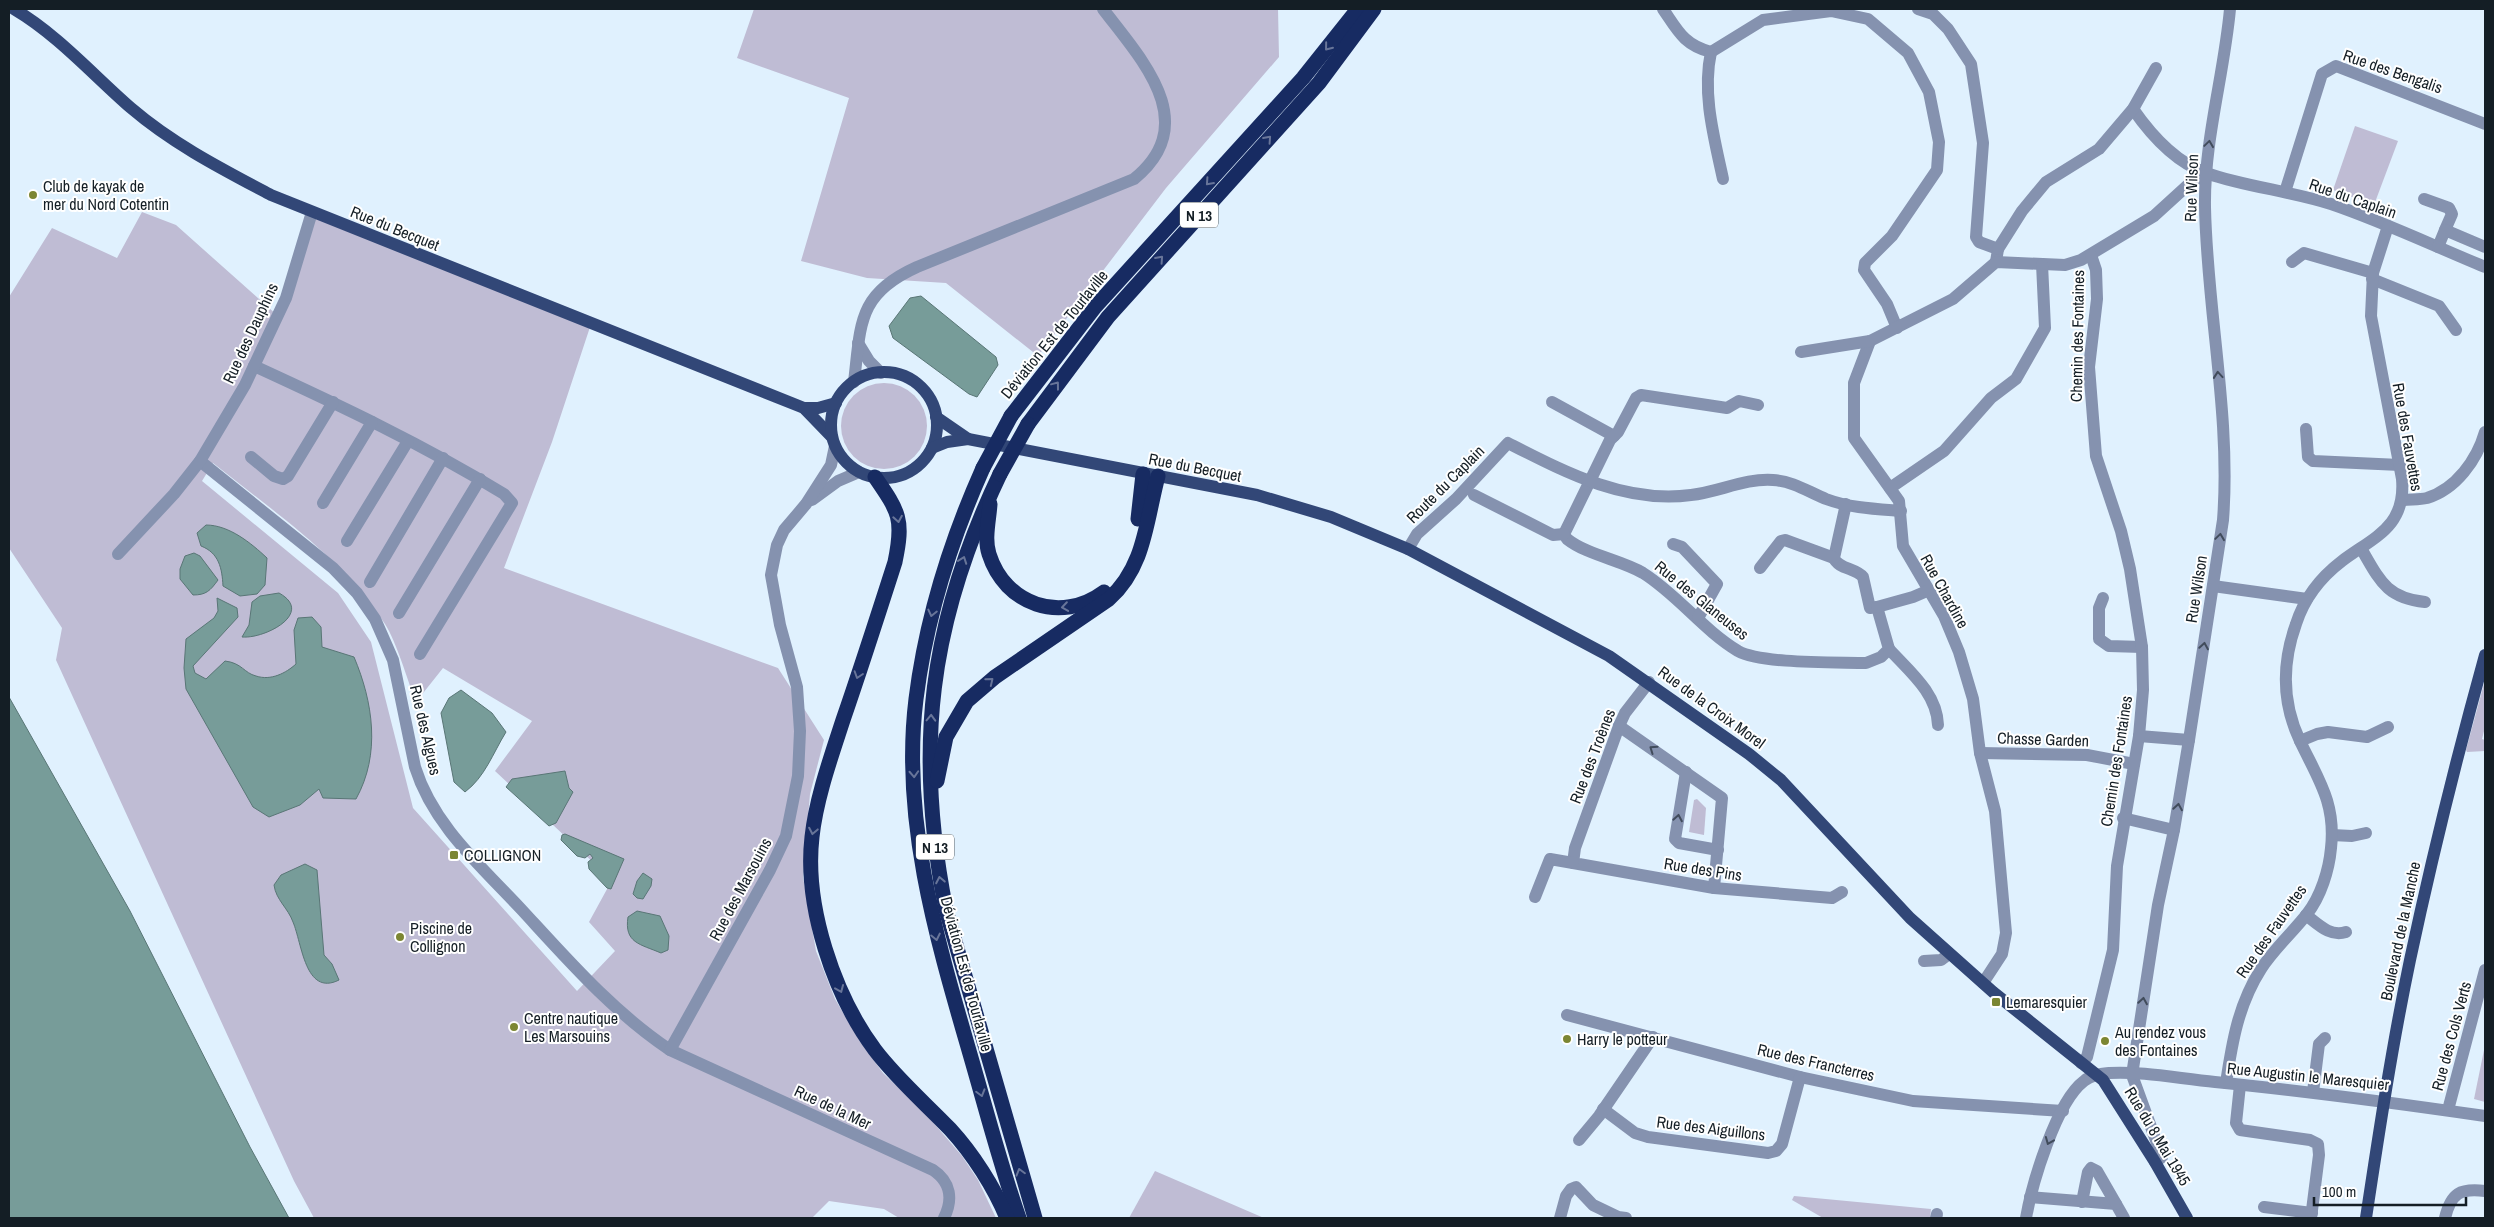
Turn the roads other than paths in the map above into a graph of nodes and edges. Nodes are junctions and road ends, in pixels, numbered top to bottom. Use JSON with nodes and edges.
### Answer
{"nodes":[{"id":1,"x":14,"y":9,"type":"edge"},
{"id":2,"x":1103,"y":9,"type":"edge"},
{"id":3,"x":1358,"y":9,"type":"edge"},
{"id":4,"x":1374,"y":9,"type":"edge"},
{"id":5,"x":1662,"y":9,"type":"edge"},
{"id":6,"x":1774,"y":9,"type":"edge"},
{"id":7,"x":1918,"y":9,"type":"edge"},
{"id":8,"x":2230,"y":9,"type":"edge"},
{"id":9,"x":1933,"y":11,"type":"edge"},
{"id":10,"x":1763,"y":20,"type":"junction"},
{"id":11,"x":1711,"y":52,"type":"junction"},
{"id":12,"x":2156,"y":68,"type":"dead end"},
{"id":13,"x":2133,"y":109,"type":"junction"},
{"id":14,"x":2485,"y":124,"type":"edge"},
{"id":15,"x":2206,"y":173,"type":"junction"},
{"id":16,"x":1722,"y":179,"type":"dead end"},
{"id":17,"x":2285,"y":192,"type":"junction"},
{"id":18,"x":2424,"y":199,"type":"dead end"},
{"id":19,"x":312,"y":212,"type":"junction"},
{"id":20,"x":2388,"y":226,"type":"junction"},
{"id":21,"x":2445,"y":230,"type":"junction"},
{"id":22,"x":2438,"y":247,"type":"junction"},
{"id":23,"x":2485,"y":248,"type":"edge"},
{"id":24,"x":1998,"y":249,"type":"junction"},
{"id":25,"x":2091,"y":255,"type":"junction"},
{"id":26,"x":1996,"y":262,"type":"junction"},
{"id":27,"x":2292,"y":262,"type":"dead end"},
{"id":28,"x":2042,"y":264,"type":"junction"},
{"id":29,"x":2482,"y":266,"type":"edge"},
{"id":30,"x":2373,"y":276,"type":"junction"},
{"id":31,"x":1897,"y":328,"type":"junction"},
{"id":32,"x":2456,"y":330,"type":"dead end"},
{"id":33,"x":1870,"y":341,"type":"junction"},
{"id":34,"x":858,"y":343,"type":"junction"},
{"id":35,"x":1801,"y":352,"type":"dead end"},
{"id":36,"x":254,"y":366,"type":"junction"},
{"id":37,"x":881,"y":373,"type":"junction"},
{"id":38,"x":854,"y":382,"type":"junction"},
{"id":39,"x":333,"y":402,"type":"junction"},
{"id":40,"x":1552,"y":402,"type":"dead end"},
{"id":41,"x":836,"y":403,"type":"junction"},
{"id":42,"x":1758,"y":405,"type":"dead end"},
{"id":43,"x":804,"y":408,"type":"junction"},
{"id":44,"x":936,"y":417,"type":"junction"},
{"id":45,"x":372,"y":422,"type":"junction"},
{"id":46,"x":2306,"y":429,"type":"dead end"},
{"id":47,"x":2485,"y":432,"type":"edge"},
{"id":48,"x":1614,"y":436,"type":"junction"},
{"id":49,"x":968,"y":439,"type":"junction"},
{"id":50,"x":408,"y":441,"type":"junction"},
{"id":51,"x":834,"y":442,"type":"junction"},
{"id":52,"x":932,"y":448,"type":"junction"},
{"id":53,"x":251,"y":457,"type":"dead end"},
{"id":54,"x":443,"y":458,"type":"junction"},
{"id":55,"x":200,"y":461,"type":"junction"},
{"id":56,"x":2400,"y":465,"type":"junction"},
{"id":57,"x":859,"y":472,"type":"junction"},
{"id":58,"x":1151,"y":475,"type":"junction"},
{"id":59,"x":875,"y":477,"type":"junction"},
{"id":60,"x":480,"y":479,"type":"junction"},
{"id":61,"x":1589,"y":481,"type":"junction"},
{"id":62,"x":1890,"y":488,"type":"junction"},
{"id":63,"x":991,"y":492,"type":"junction"},
{"id":64,"x":1474,"y":494,"type":"dead end"},
{"id":65,"x":2403,"y":500,"type":"junction"},
{"id":66,"x":323,"y":503,"type":"dead end"},
{"id":67,"x":806,"y":504,"type":"junction"},
{"id":68,"x":1846,"y":504,"type":"junction"},
{"id":69,"x":1901,"y":512,"type":"junction"},
{"id":70,"x":1564,"y":534,"type":"junction"},
{"id":71,"x":347,"y":541,"type":"dead end"},
{"id":72,"x":1673,"y":544,"type":"dead end"},
{"id":73,"x":1408,"y":549,"type":"junction"},
{"id":74,"x":2362,"y":550,"type":"junction"},
{"id":75,"x":118,"y":554,"type":"dead end"},
{"id":76,"x":1834,"y":558,"type":"junction"},
{"id":77,"x":1760,"y":568,"type":"dead end"},
{"id":78,"x":370,"y":582,"type":"dead end"},
{"id":79,"x":2213,"y":586,"type":"junction"},
{"id":80,"x":1927,"y":591,"type":"junction"},
{"id":81,"x":2103,"y":598,"type":"dead end"},
{"id":82,"x":2307,"y":599,"type":"junction"},
{"id":83,"x":2425,"y":602,"type":"dead end"},
{"id":84,"x":1876,"y":607,"type":"junction"},
{"id":85,"x":399,"y":613,"type":"dead end"},
{"id":86,"x":1698,"y":618,"type":"junction"},
{"id":87,"x":2142,"y":647,"type":"junction"},
{"id":88,"x":1889,"y":649,"type":"junction"},
{"id":89,"x":420,"y":654,"type":"dead end"},
{"id":90,"x":2485,"y":655,"type":"edge"},
{"id":91,"x":1648,"y":682,"type":"junction"},
{"id":92,"x":1938,"y":724,"type":"dead end"},
{"id":93,"x":1619,"y":726,"type":"junction"},
{"id":94,"x":2388,"y":727,"type":"dead end"},
{"id":95,"x":2139,"y":736,"type":"junction"},
{"id":96,"x":2189,"y":740,"type":"junction"},
{"id":97,"x":2300,"y":741,"type":"junction"},
{"id":98,"x":1980,"y":753,"type":"junction"},
{"id":99,"x":2134,"y":764,"type":"junction"},
{"id":100,"x":1686,"y":772,"type":"junction"},
{"id":101,"x":931,"y":817,"type":"junction"},
{"id":102,"x":2124,"y":818,"type":"junction"},
{"id":103,"x":2174,"y":830,"type":"junction"},
{"id":104,"x":2366,"y":833,"type":"dead end"},
{"id":105,"x":2332,"y":835,"type":"junction"},
{"id":106,"x":1718,"y":850,"type":"junction"},
{"id":107,"x":1573,"y":863,"type":"junction"},
{"id":108,"x":1714,"y":888,"type":"junction"},
{"id":109,"x":1842,"y":892,"type":"dead end"},
{"id":110,"x":1535,"y":898,"type":"dead end"},
{"id":111,"x":2306,"y":915,"type":"junction"},
{"id":112,"x":2346,"y":932,"type":"dead end"},
{"id":113,"x":1950,"y":954,"type":"junction"},
{"id":114,"x":1924,"y":961,"type":"dead end"},
{"id":115,"x":2485,"y":970,"type":"edge"},
{"id":116,"x":1983,"y":983,"type":"junction"},
{"id":117,"x":1567,"y":1015,"type":"dead end"},
{"id":118,"x":1653,"y":1037,"type":"junction"},
{"id":119,"x":2325,"y":1038,"type":"dead end"},
{"id":120,"x":670,"y":1050,"type":"junction"},
{"id":121,"x":2081,"y":1063,"type":"junction"},
{"id":122,"x":2096,"y":1075,"type":"junction"},
{"id":123,"x":2132,"y":1075,"type":"junction"},
{"id":124,"x":1800,"y":1078,"type":"junction"},
{"id":125,"x":2226,"y":1083,"type":"junction"},
{"id":126,"x":2240,"y":1085,"type":"junction"},
{"id":127,"x":2313,"y":1092,"type":"junction"},
{"id":128,"x":2384,"y":1100,"type":"junction"},
{"id":129,"x":1602,"y":1109,"type":"junction"},
{"id":130,"x":2448,"y":1110,"type":"junction"},
{"id":131,"x":2063,"y":1111,"type":"junction"},
{"id":132,"x":2485,"y":1116,"type":"edge"},
{"id":133,"x":1579,"y":1140,"type":"dead end"},
{"id":134,"x":2155,"y":1162,"type":"junction"},
{"id":135,"x":2485,"y":1191,"type":"edge"},
{"id":136,"x":2030,"y":1197,"type":"junction"},
{"id":137,"x":2082,"y":1202,"type":"junction"},
{"id":138,"x":2116,"y":1204,"type":"junction"},
{"id":139,"x":2264,"y":1207,"type":"dead end"},
{"id":140,"x":2311,"y":1216,"type":"edge"},
{"id":141,"x":944,"y":1218,"type":"edge"},
{"id":142,"x":1007,"y":1218,"type":"edge"},
{"id":143,"x":1019,"y":1218,"type":"edge"},
{"id":144,"x":1035,"y":1218,"type":"edge"},
{"id":145,"x":1560,"y":1218,"type":"edge"},
{"id":146,"x":1626,"y":1218,"type":"edge"},
{"id":147,"x":2026,"y":1218,"type":"edge"},
{"id":148,"x":2124,"y":1218,"type":"edge"},
{"id":149,"x":2187,"y":1218,"type":"edge"},
{"id":150,"x":2366,"y":1218,"type":"edge"},
{"id":151,"x":2445,"y":1218,"type":"edge"}],
"edges":[{"from":1,"to":19,"type":"main road","name":"Rue du Becquet"},
{"from":2,"to":34,"type":"street"},
{"from":3,"to":143,"type":"highway","name":"Déviation Est de Tourlaville","number":"N 13","one_way":true,"bridge":true},
{"from":63,"to":4,"type":"highway","name":"Déviation Est de Tourlaville","number":"N 13","one_way":true,"bridge":true},
{"from":5,"to":11,"type":"street"},
{"from":6,"to":10,"type":"street"},
{"from":7,"to":9,"type":"street"},
{"from":15,"to":8,"type":"street","name":"Rue Wilson","one_way":true},
{"from":9,"to":24,"type":"street"},
{"from":10,"to":11,"type":"street"},
{"from":10,"to":31,"type":"street"},
{"from":11,"to":16,"type":"street"},
{"from":12,"to":13,"type":"street"},
{"from":13,"to":15,"type":"street","name":"Rue du Caplain"},
{"from":13,"to":24,"type":"street"},
{"from":14,"to":17,"type":"street","name":"Rue des Bengalis"},
{"from":15,"to":17,"type":"street","name":"Rue du Caplain"},
{"from":15,"to":25,"type":"street"},
{"from":79,"to":15,"type":"street","name":"Rue Wilson","one_way":true},
{"from":17,"to":20,"type":"street","name":"Rue du Caplain"},
{"from":18,"to":21,"type":"street"},
{"from":19,"to":36,"type":"street","name":"Rue des Dauphins"},
{"from":19,"to":43,"type":"main road","name":"Rue du Becquet"},
{"from":20,"to":22,"type":"street","name":"Rue du Caplain"},
{"from":20,"to":30,"type":"street","name":"Rue des Fauvettes"},
{"from":21,"to":22,"type":"street"},
{"from":21,"to":23,"type":"street"},
{"from":22,"to":29,"type":"street","name":"Rue du Caplain"},
{"from":23,"to":29,"type":"street"},
{"from":24,"to":26,"type":"street"},
{"from":25,"to":28,"type":"street"},
{"from":25,"to":87,"type":"street","name":"Chemin des Fontaines"},
{"from":26,"to":28,"type":"street"},
{"from":26,"to":31,"type":"street"},
{"from":27,"to":30,"type":"street"},
{"from":28,"to":62,"type":"street"},
{"from":30,"to":32,"type":"street"},
{"from":30,"to":56,"type":"street","name":"Rue des Fauvettes"},
{"from":31,"to":33,"type":"street"},
{"from":33,"to":35,"type":"street"},
{"from":33,"to":62,"type":"street","name":"Rue Chardine"},
{"from":34,"to":37,"type":"street"},
{"from":34,"to":38,"type":"street"},
{"from":36,"to":39,"type":"street"},
{"from":36,"to":55,"type":"street","name":"Rue des Dauphins"},
{"from":37,"to":38,"type":"main road"},
{"from":37,"to":44,"type":"main road"},
{"from":38,"to":41,"type":"main road"},
{"from":39,"to":45,"type":"street"},
{"from":39,"to":53,"type":"street"},
{"from":40,"to":48,"type":"street"},
{"from":41,"to":43,"type":"main road","name":"Rue du Becquet"},
{"from":41,"to":51,"type":"main road"},
{"from":42,"to":48,"type":"street"},
{"from":43,"to":51,"type":"main road","name":"Rue du Becquet"},
{"from":44,"to":49,"type":"main road","name":"Rue du Becquet"},
{"from":44,"to":52,"type":"main road"},
{"from":45,"to":50,"type":"street"},
{"from":45,"to":66,"type":"street"},
{"from":46,"to":56,"type":"street"},
{"from":47,"to":65,"type":"street"},
{"from":48,"to":61,"type":"street"},
{"from":49,"to":52,"type":"main road","name":"Rue du Becquet"},
{"from":49,"to":58,"type":"main road","name":"Rue du Becquet"},
{"from":50,"to":54,"type":"street"},
{"from":50,"to":71,"type":"street"},
{"from":51,"to":57,"type":"main road"},
{"from":51,"to":67,"type":"street","name":"Rue des Marsouins"},
{"from":52,"to":59,"type":"main road"},
{"from":54,"to":60,"type":"street"},
{"from":54,"to":78,"type":"street"},
{"from":55,"to":75,"type":"street","name":"Rue des Dauphins"},
{"from":55,"to":120,"type":"street","name":"Rue des Algues"},
{"from":56,"to":65,"type":"street","name":"Rue des Fauvettes"},
{"from":57,"to":59,"type":"main road"},
{"from":57,"to":67,"type":"street","name":"Rue des Marsouins"},
{"from":58,"to":63,"type":"highway","one_way":true},
{"from":58,"to":73,"type":"main road","name":"Rue du Becquet"},
{"from":101,"to":58,"type":"highway","one_way":true},
{"from":59,"to":142,"type":"highway","one_way":true},
{"from":60,"to":85,"type":"street"},
{"from":60,"to":89,"type":"street"},
{"from":61,"to":68,"type":"street"},
{"from":61,"to":70,"type":"street"},
{"from":61,"to":73,"type":"street","name":"Route du Caplain"},
{"from":62,"to":69,"type":"street","name":"Rue Chardine"},
{"from":101,"to":63,"type":"highway","name":"Déviation Est de Tourlaville","number":"N 13","one_way":true},
{"from":64,"to":70,"type":"street"},
{"from":65,"to":74,"type":"street","name":"Rue des Fauvettes"},
{"from":67,"to":120,"type":"street","name":"Rue des Marsouins"},
{"from":68,"to":69,"type":"street"},
{"from":68,"to":76,"type":"street"},
{"from":69,"to":80,"type":"street","name":"Rue Chardine"},
{"from":70,"to":86,"type":"street","name":"Rue des Glaneuses"},
{"from":72,"to":86,"type":"street"},
{"from":73,"to":91,"type":"main road","name":"Rue de la Croix Morel"},
{"from":74,"to":82,"type":"street","name":"Rue des Fauvettes"},
{"from":74,"to":83,"type":"street"},
{"from":76,"to":77,"type":"street"},
{"from":76,"to":84,"type":"street"},
{"from":79,"to":82,"type":"street"},
{"from":96,"to":79,"type":"street","name":"Rue Wilson","one_way":true},
{"from":80,"to":84,"type":"street"},
{"from":80,"to":98,"type":"street","name":"Rue Chardine"},
{"from":81,"to":87,"type":"street"},
{"from":82,"to":97,"type":"street","name":"Rue des Fauvettes"},
{"from":84,"to":88,"type":"street"},
{"from":86,"to":88,"type":"street","name":"Rue des Glaneuses"},
{"from":87,"to":95,"type":"street","name":"Chemin des Fontaines"},
{"from":88,"to":92,"type":"street"},
{"from":90,"to":128,"type":"main road","name":"Boulevard de la Manche"},
{"from":91,"to":93,"type":"street","name":"Rue des Troènes"},
{"from":91,"to":113,"type":"main road","name":"Rue de la Croix Morel"},
{"from":100,"to":93,"type":"street","one_way":true},
{"from":93,"to":107,"type":"street","name":"Rue des Troènes"},
{"from":94,"to":97,"type":"street"},
{"from":95,"to":96,"type":"street"},
{"from":95,"to":99,"type":"street","name":"Chemin des Fontaines"},
{"from":103,"to":96,"type":"street","name":"Rue Wilson","one_way":true},
{"from":97,"to":105,"type":"street","name":"Rue des Fauvettes"},
{"from":98,"to":99,"type":"street","name":"Chasse Garden"},
{"from":98,"to":116,"type":"street","name":"Rue Chardine"},
{"from":99,"to":102,"type":"street","name":"Chemin des Fontaines"},
{"from":100,"to":106,"type":"street"},
{"from":106,"to":100,"type":"street","one_way":true},
{"from":144,"to":101,"type":"highway","name":"Déviation Est de Tourlaville","number":"N 13","one_way":true},
{"from":102,"to":103,"type":"street"},
{"from":102,"to":121,"type":"street","name":"Chemin des Fontaines"},
{"from":123,"to":103,"type":"street","name":"Rue Wilson","one_way":true},
{"from":104,"to":105,"type":"street"},
{"from":105,"to":111,"type":"street","name":"Rue des Fauvettes"},
{"from":106,"to":108,"type":"street"},
{"from":107,"to":108,"type":"street","name":"Rue des Pins"},
{"from":107,"to":110,"type":"street","name":"Rue des Pins"},
{"from":108,"to":109,"type":"street","name":"Rue des Pins"},
{"from":111,"to":112,"type":"street"},
{"from":111,"to":125,"type":"street","name":"Rue des Fauvettes"},
{"from":113,"to":114,"type":"street"},
{"from":113,"to":116,"type":"main road","name":"Rue de la Croix Morel"},
{"from":115,"to":130,"type":"street","name":"Rue des Cols Verts"},
{"from":116,"to":121,"type":"main road","name":"Rue de la Croix Morel"},
{"from":117,"to":118,"type":"street","name":"Rue des Francterres"},
{"from":118,"to":124,"type":"street","name":"Rue des Francterres"},
{"from":118,"to":129,"type":"street"},
{"from":119,"to":127,"type":"street"},
{"from":120,"to":141,"type":"street","name":"Rue de la Mer"},
{"from":121,"to":122,"type":"main road","name":"Rue de la Croix Morel"},
{"from":122,"to":123,"type":"street","name":"Rue Augustin le Maresquier"},
{"from":122,"to":131,"type":"street"},
{"from":122,"to":134,"type":"main road","name":"Rue du 8 Mai 1945"},
{"from":123,"to":125,"type":"street","name":"Rue Augustin le Maresquier"},
{"from":123,"to":134,"type":"street","name":"Rue Wilson"},
{"from":124,"to":129,"type":"street","name":"Rue des Aiguillons"},
{"from":124,"to":131,"type":"street","name":"Rue des Francterres"},
{"from":125,"to":126,"type":"street","name":"Rue Augustin le Maresquier"},
{"from":126,"to":127,"type":"street","name":"Rue Augustin le Maresquier"},
{"from":126,"to":140,"type":"street"},
{"from":127,"to":128,"type":"street","name":"Rue Augustin le Maresquier"},
{"from":128,"to":130,"type":"street","name":"Rue Augustin le Maresquier"},
{"from":128,"to":150,"type":"main road","name":"Boulevard de la Manche"},
{"from":129,"to":133,"type":"street"},
{"from":130,"to":132,"type":"street","name":"Rue Augustin le Maresquier"},
{"from":131,"to":136,"type":"street","one_way":true},
{"from":134,"to":149,"type":"main road","name":"Rue du 8 Mai 1945"},
{"from":135,"to":151,"type":"street"},
{"from":136,"to":137,"type":"street"},
{"from":136,"to":147,"type":"street"},
{"from":137,"to":138,"type":"street"},
{"from":137,"to":138,"type":"street"},
{"from":138,"to":148,"type":"street"},
{"from":139,"to":140,"type":"street"},
{"from":145,"to":146,"type":"street"}]}
